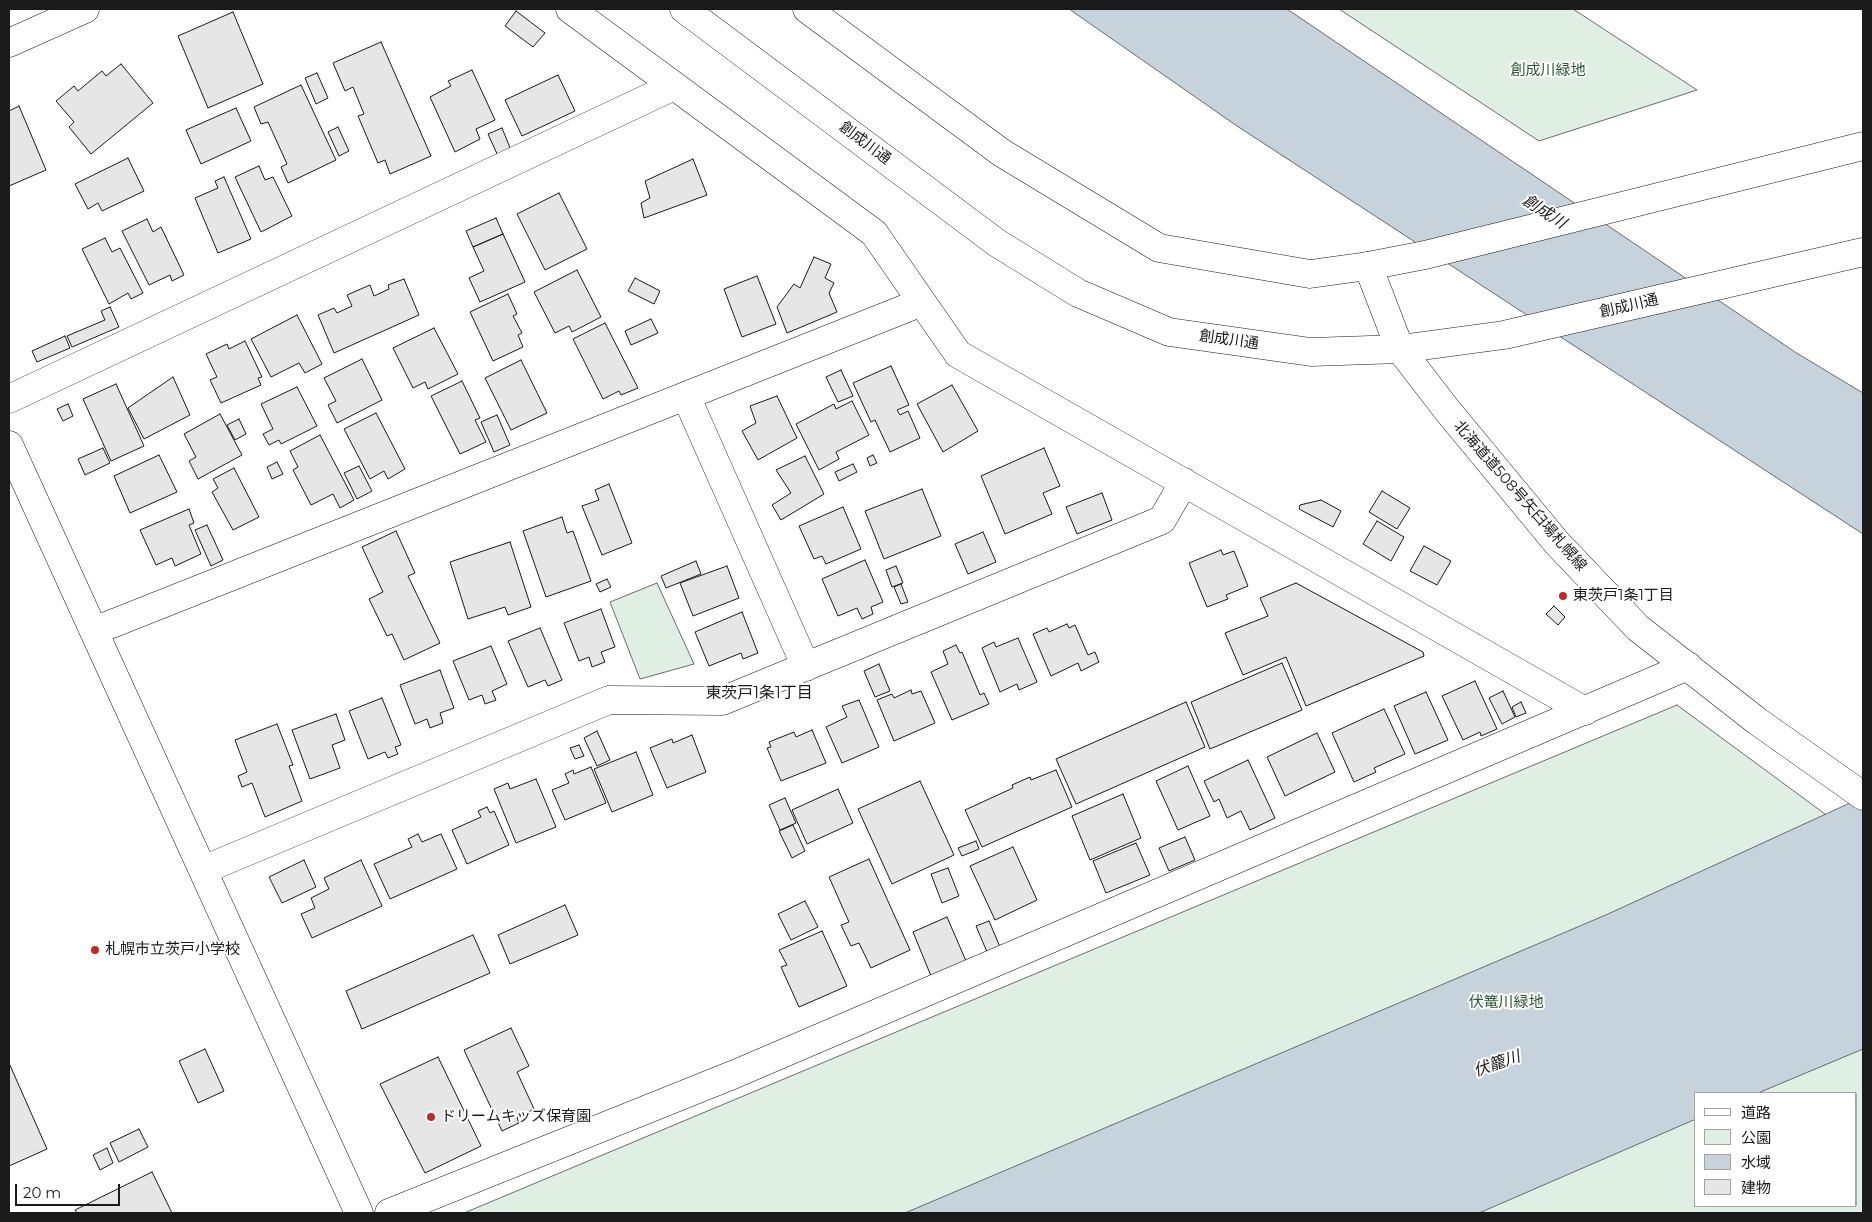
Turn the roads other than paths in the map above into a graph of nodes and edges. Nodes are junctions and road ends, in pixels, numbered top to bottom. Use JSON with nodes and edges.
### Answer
{"nodes":[{"id":1,"x":85,"y":9,"type":"edge"},
{"id":2,"x":570,"y":9,"type":"edge"},
{"id":3,"x":684,"y":9,"type":"edge"},
{"id":4,"x":807,"y":9,"type":"edge"},
{"id":5,"x":9,"y":43,"type":"edge"},
{"id":6,"x":674,"y":86,"type":"junction"},
{"id":7,"x":1863,"y":146,"type":"edge"},
{"id":8,"x":1863,"y":252,"type":"edge"},
{"id":9,"x":1368,"y":266,"type":"junction"},
{"id":10,"x":922,"y":302,"type":"junction"},
{"id":11,"x":1400,"y":349,"type":"junction"},
{"id":12,"x":686,"y":396,"type":"junction"},
{"id":13,"x":9,"y":399,"type":"edge"},
{"id":14,"x":9,"y":445,"type":"edge"},
{"id":15,"x":1184,"y":482,"type":"junction"},
{"id":16,"x":94,"y":631,"type":"junction"},
{"id":17,"x":1688,"y":666,"type":"junction"},
{"id":18,"x":806,"y":667,"type":"junction"},
{"id":19,"x":1585,"y":711,"type":"junction"},
{"id":20,"x":1863,"y":796,"type":"edge"},
{"id":21,"x":203,"y":870,"type":"junction"},
{"id":22,"x":359,"y":1213,"type":"edge"},
{"id":23,"x":390,"y":1213,"type":"edge"}],
"edges":[{"from":1,"to":5,"type":"main road"},
{"from":2,"to":6,"type":"main road"},
{"from":3,"to":11,"type":"main road","name":"創成川通"},
{"from":4,"to":9,"type":"main road"},
{"from":6,"to":10,"type":"main road"},
{"from":6,"to":13,"type":"main road"},
{"from":7,"to":9,"type":"main road"},
{"from":8,"to":11,"type":"main road","name":"創成川通"},
{"from":9,"to":11,"type":"main road","name":"北海道道508号矢臼場札幌線"},
{"from":10,"to":12,"type":"main road"},
{"from":10,"to":15,"type":"main road"},
{"from":11,"to":17,"type":"main road","name":"北海道道508号矢臼場札幌線"},
{"from":12,"to":16,"type":"main road"},
{"from":12,"to":18,"type":"main road"},
{"from":14,"to":16,"type":"main road"},
{"from":15,"to":18,"type":"main road"},
{"from":15,"to":19,"type":"main road"},
{"from":16,"to":21,"type":"main road"},
{"from":17,"to":19,"type":"main road"},
{"from":17,"to":20,"type":"main road","name":"北海道道508号矢臼場札幌線"},
{"from":18,"to":21,"type":"main road"},
{"from":19,"to":23,"type":"main road"},
{"from":21,"to":22,"type":"main road"}]}
